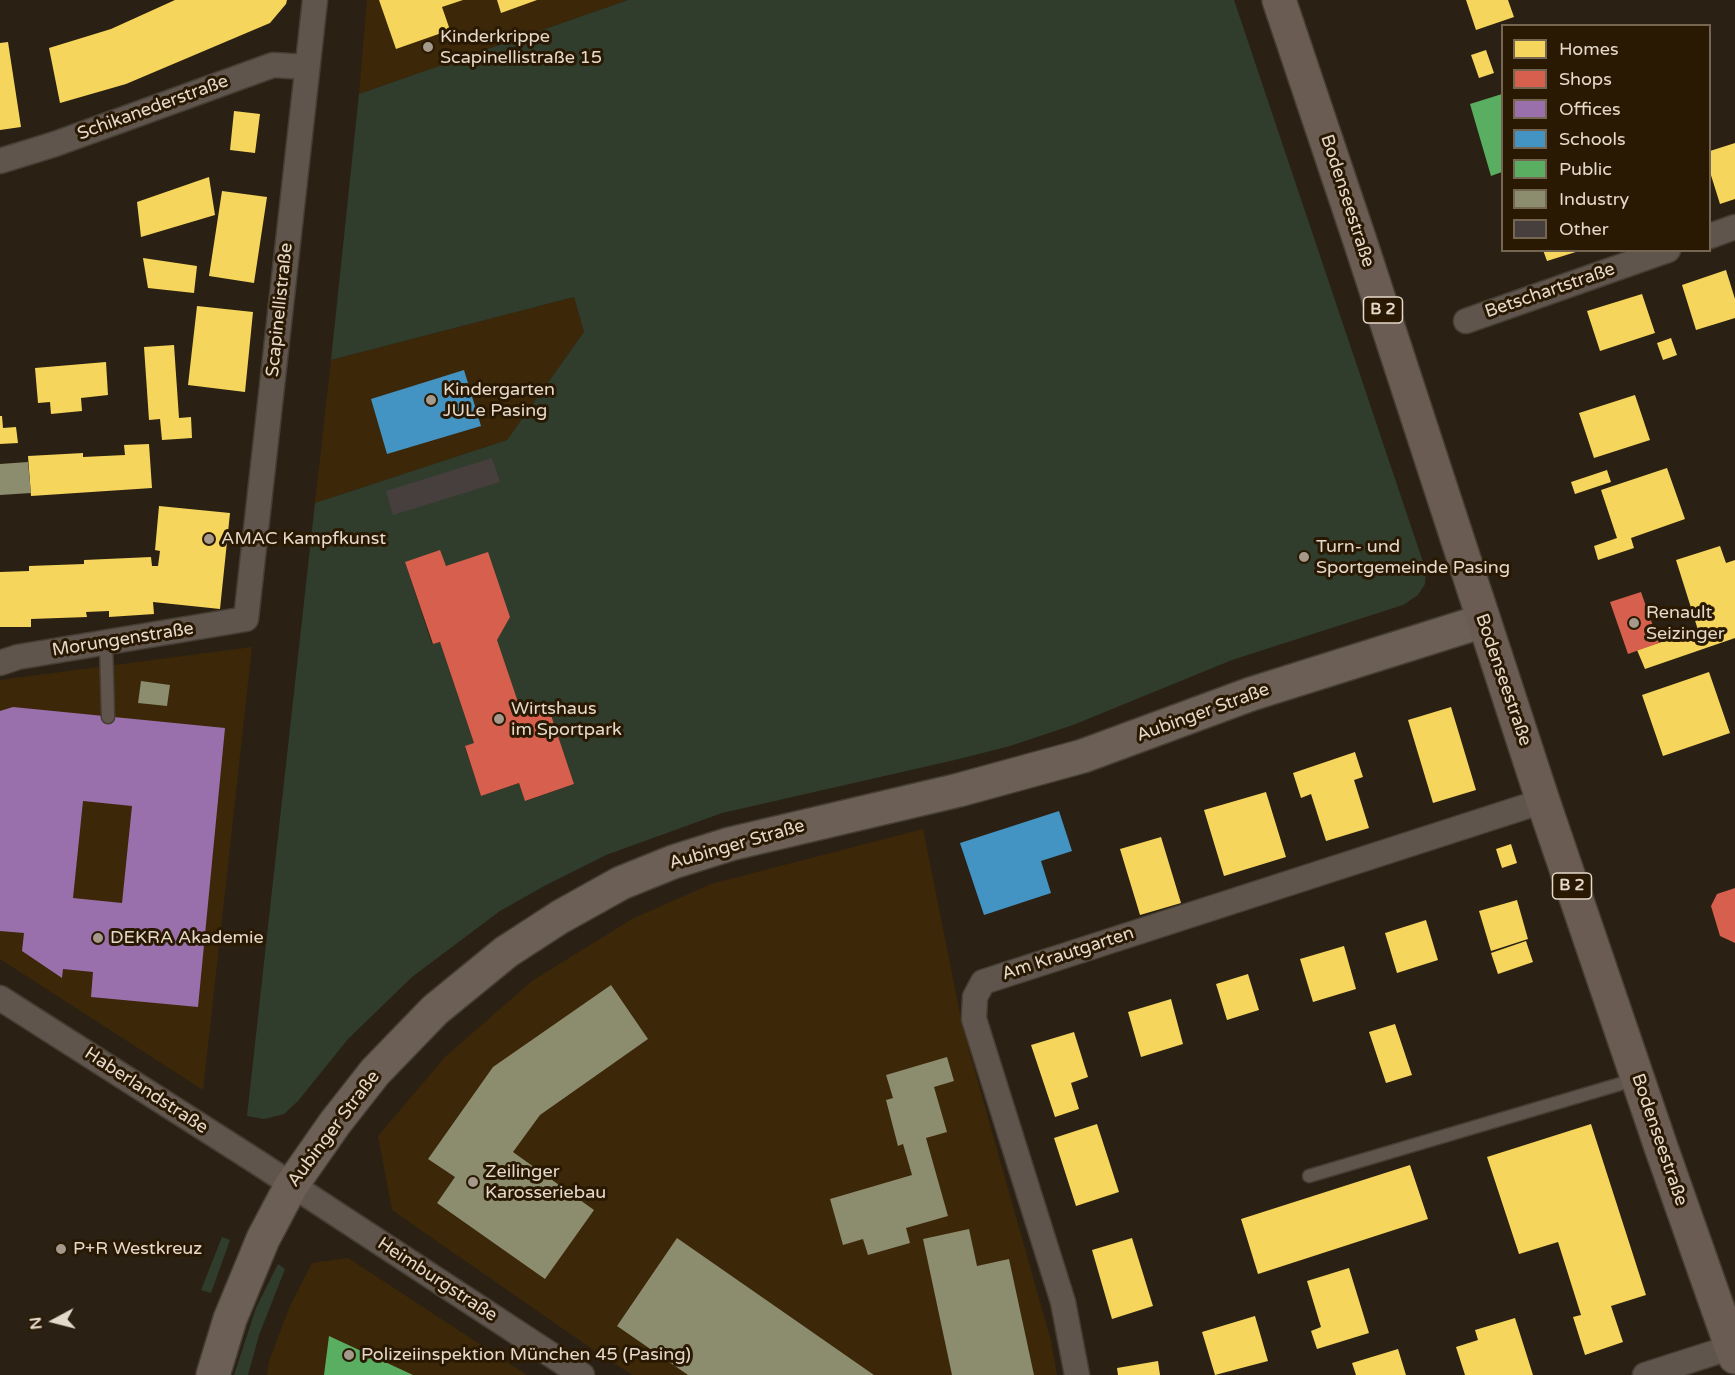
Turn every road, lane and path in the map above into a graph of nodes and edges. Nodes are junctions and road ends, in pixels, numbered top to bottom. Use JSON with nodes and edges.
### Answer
{"nodes":[{"id":1,"x":315,"y":0,"type":"edge"},
{"id":2,"x":1279,"y":0,"type":"edge"},
{"id":3,"x":307,"y":67,"type":"junction"},
{"id":4,"x":0,"y":161,"type":"edge"},
{"id":5,"x":1735,"y":227,"type":"edge"},
{"id":6,"x":1711,"y":236,"type":"edge"},
{"id":7,"x":1662,"y":252,"type":"edge"},
{"id":8,"x":1466,"y":321,"type":"dead end"},
{"id":9,"x":246,"y":619,"type":"joint"},
{"id":10,"x":1483,"y":621,"type":"junction"},
{"id":11,"x":106,"y":643,"type":"junction"},
{"id":12,"x":0,"y":663,"type":"edge"},
{"id":13,"x":108,"y":717,"type":"dead end"},
{"id":14,"x":1543,"y":801,"type":"junction"},
{"id":15,"x":0,"y":998,"type":"edge"},
{"id":16,"x":1638,"y":1079,"type":"junction"},
{"id":17,"x":1309,"y":1176,"type":"dead end"},
{"id":18,"x":291,"y":1186,"type":"junction"},
{"id":19,"x":1734,"y":1350,"type":"edge"},
{"id":20,"x":213,"y":1375,"type":"edge"},
{"id":21,"x":582,"y":1375,"type":"edge"},
{"id":22,"x":1077,"y":1375,"type":"edge"},
{"id":23,"x":1645,"y":1375,"type":"edge"}],
"edges":[{"from":1,"to":3,"type":"street","name":"Scapinellistraße"},
{"from":2,"to":10,"type":"main road","name":"Bodenseestraße","number":"B 2"},
{"from":3,"to":4,"type":"street","name":"Schikanederstraße"},
{"from":3,"to":9,"type":"street","name":"Scapinellistraße"},
{"from":5,"to":6,"type":"street"},
{"from":7,"to":8,"type":"street","name":"Betschartstraße"},
{"from":9,"to":11,"type":"street","name":"Morungenstraße"},
{"from":10,"to":14,"type":"main road","name":"Bodenseestraße","number":"B 2"},
{"from":10,"to":18,"type":"main road","name":"Aubinger Straße"},
{"from":11,"to":12,"type":"street","name":"Morungenstraße"},
{"from":11,"to":13,"type":"lane"},
{"from":14,"to":16,"type":"main road","name":"Bodenseestraße","number":"B 2"},
{"from":14,"to":22,"type":"street","name":"Am Krautgarten"},
{"from":15,"to":18,"type":"street","name":"Haberlandstraße"},
{"from":16,"to":17,"type":"lane"},
{"from":16,"to":19,"type":"main road","name":"Bodenseestraße","number":"B 2"},
{"from":18,"to":20,"type":"main road","name":"Aubinger Straße"},
{"from":18,"to":21,"type":"street","name":"Heimburgstraße"},
{"from":19,"to":23,"type":"street"}]}
